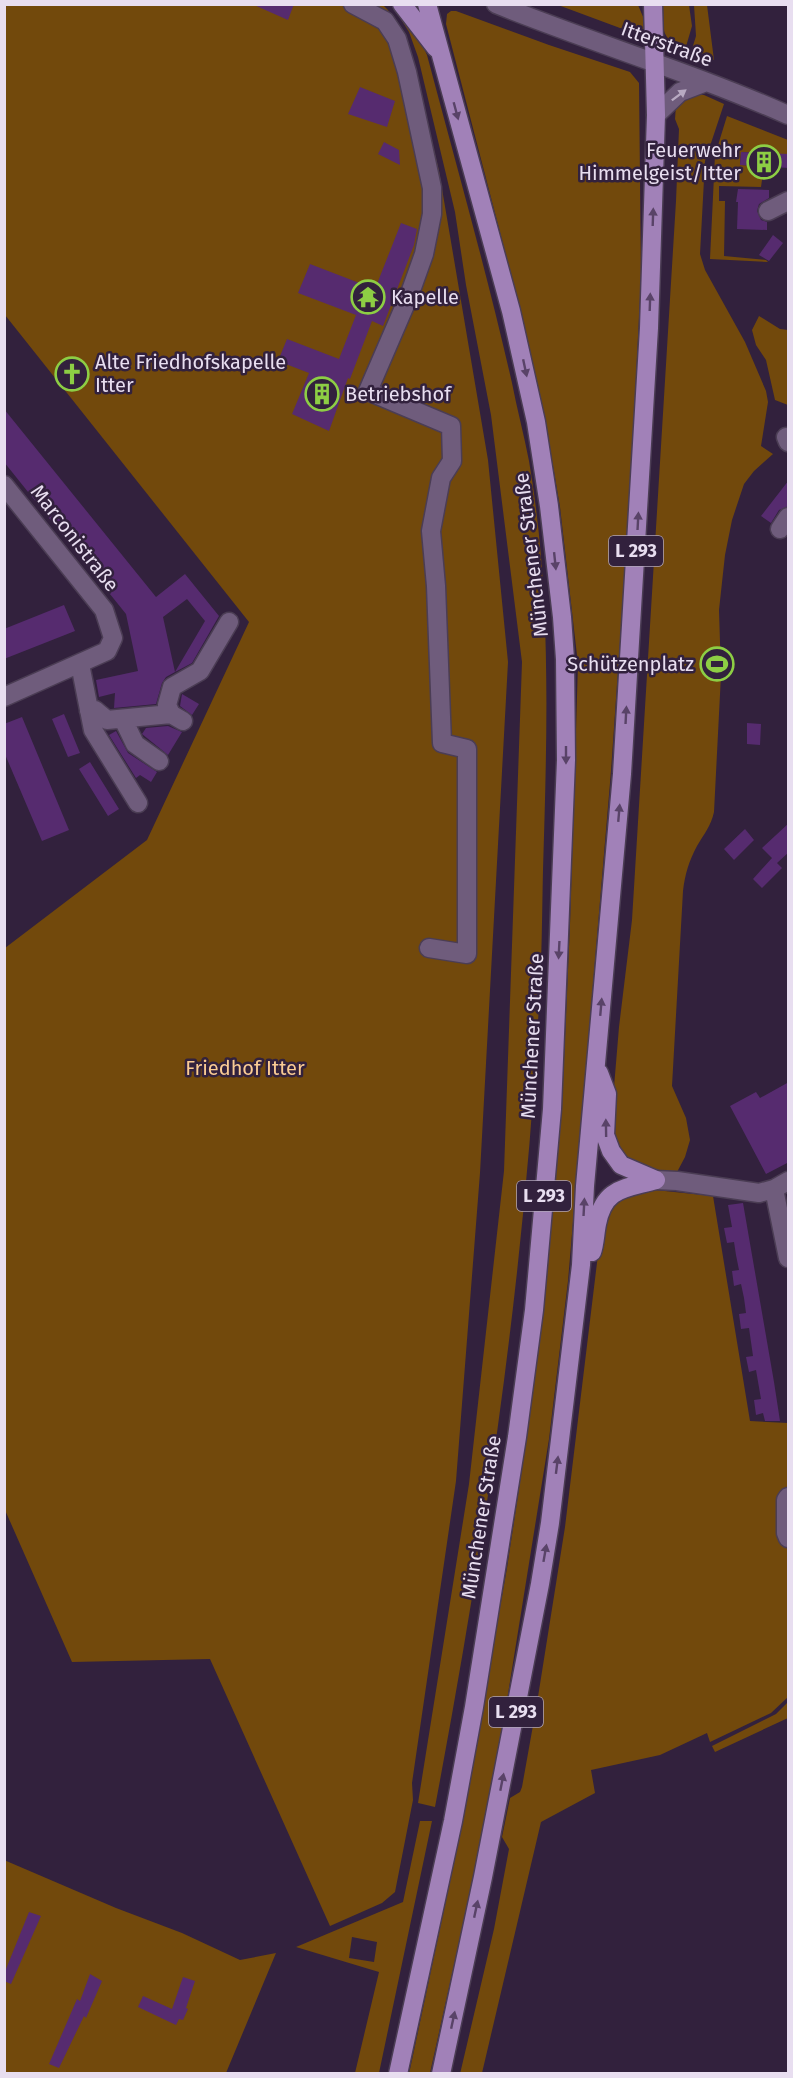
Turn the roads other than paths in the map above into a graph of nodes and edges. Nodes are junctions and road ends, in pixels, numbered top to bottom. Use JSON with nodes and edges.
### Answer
{"nodes":[{"id":1,"x":353,"y":4,"type":"edge"},
{"id":2,"x":402,"y":4,"type":"edge"},
{"id":3,"x":427,"y":4,"type":"edge"},
{"id":4,"x":496,"y":4,"type":"edge"},
{"id":5,"x":653,"y":4,"type":"edge"},
{"id":6,"x":440,"y":54,"type":"junction"},
{"id":7,"x":655,"y":63,"type":"junction"},
{"id":8,"x":706,"y":82,"type":"junction"},
{"id":9,"x":656,"y":115,"type":"junction"},
{"id":10,"x":789,"y":115,"type":"edge"},
{"id":11,"x":789,"y":201,"type":"edge"},
{"id":12,"x":768,"y":211,"type":"dead end"},
{"id":13,"x":4,"y":485,"type":"edge"},
{"id":14,"x":229,"y":622,"type":"dead end"},
{"id":15,"x":80,"y":664,"type":"junction"},
{"id":16,"x":4,"y":697,"type":"edge"},
{"id":17,"x":89,"y":711,"type":"junction"},
{"id":18,"x":123,"y":718,"type":"junction"},
{"id":19,"x":159,"y":761,"type":"dead end"},
{"id":20,"x":138,"y":803,"type":"dead end"},
{"id":21,"x":429,"y":948,"type":"dead end"},
{"id":22,"x":596,"y":1065,"type":"junction"},
{"id":23,"x":656,"y":1180,"type":"junction"},
{"id":24,"x":781,"y":1185,"type":"edge"},
{"id":25,"x":789,"y":1258,"type":"edge"},
{"id":26,"x":581,"y":1265,"type":"junction"},
{"id":27,"x":789,"y":1497,"type":"edge"},
{"id":28,"x":789,"y":1538,"type":"edge"},
{"id":29,"x":398,"y":2073,"type":"edge"},
{"id":30,"x":441,"y":2073,"type":"edge"}],
"edges":[{"from":1,"to":21,"type":"street"},
{"from":2,"to":6,"type":"main road"},
{"from":3,"to":6,"type":"main road","name":"Münchener Straße","number":"L 293"},
{"from":4,"to":7,"type":"street","name":"Itterstraße"},
{"from":5,"to":7,"type":"main road","number":"L 293"},
{"from":6,"to":29,"type":"main road","name":"Münchener Straße","number":"L 293","one_way":true},
{"from":7,"to":8,"type":"street","name":"Itterstraße"},
{"from":7,"to":9,"type":"main road","number":"L 293"},
{"from":9,"to":8,"type":"street","one_way":true},
{"from":8,"to":10,"type":"street","name":"Itterstraße"},
{"from":22,"to":9,"type":"main road","number":"L 293","one_way":true},
{"from":11,"to":12,"type":"street"},
{"from":13,"to":15,"type":"street","name":"Marconistraße"},
{"from":14,"to":18,"type":"street"},
{"from":15,"to":16,"type":"street","name":"Marconistraße"},
{"from":15,"to":17,"type":"street"},
{"from":17,"to":18,"type":"street"},
{"from":17,"to":20,"type":"street"},
{"from":18,"to":19,"type":"street"},
{"from":23,"to":22,"type":"main road","one_way":true},
{"from":26,"to":22,"type":"main road","number":"L 293","one_way":true},
{"from":23,"to":24,"type":"street"},
{"from":23,"to":26,"type":"main road"},
{"from":24,"to":25,"type":"street"},
{"from":30,"to":26,"type":"main road","number":"L 293","one_way":true},
{"from":27,"to":28,"type":"street"}]}
